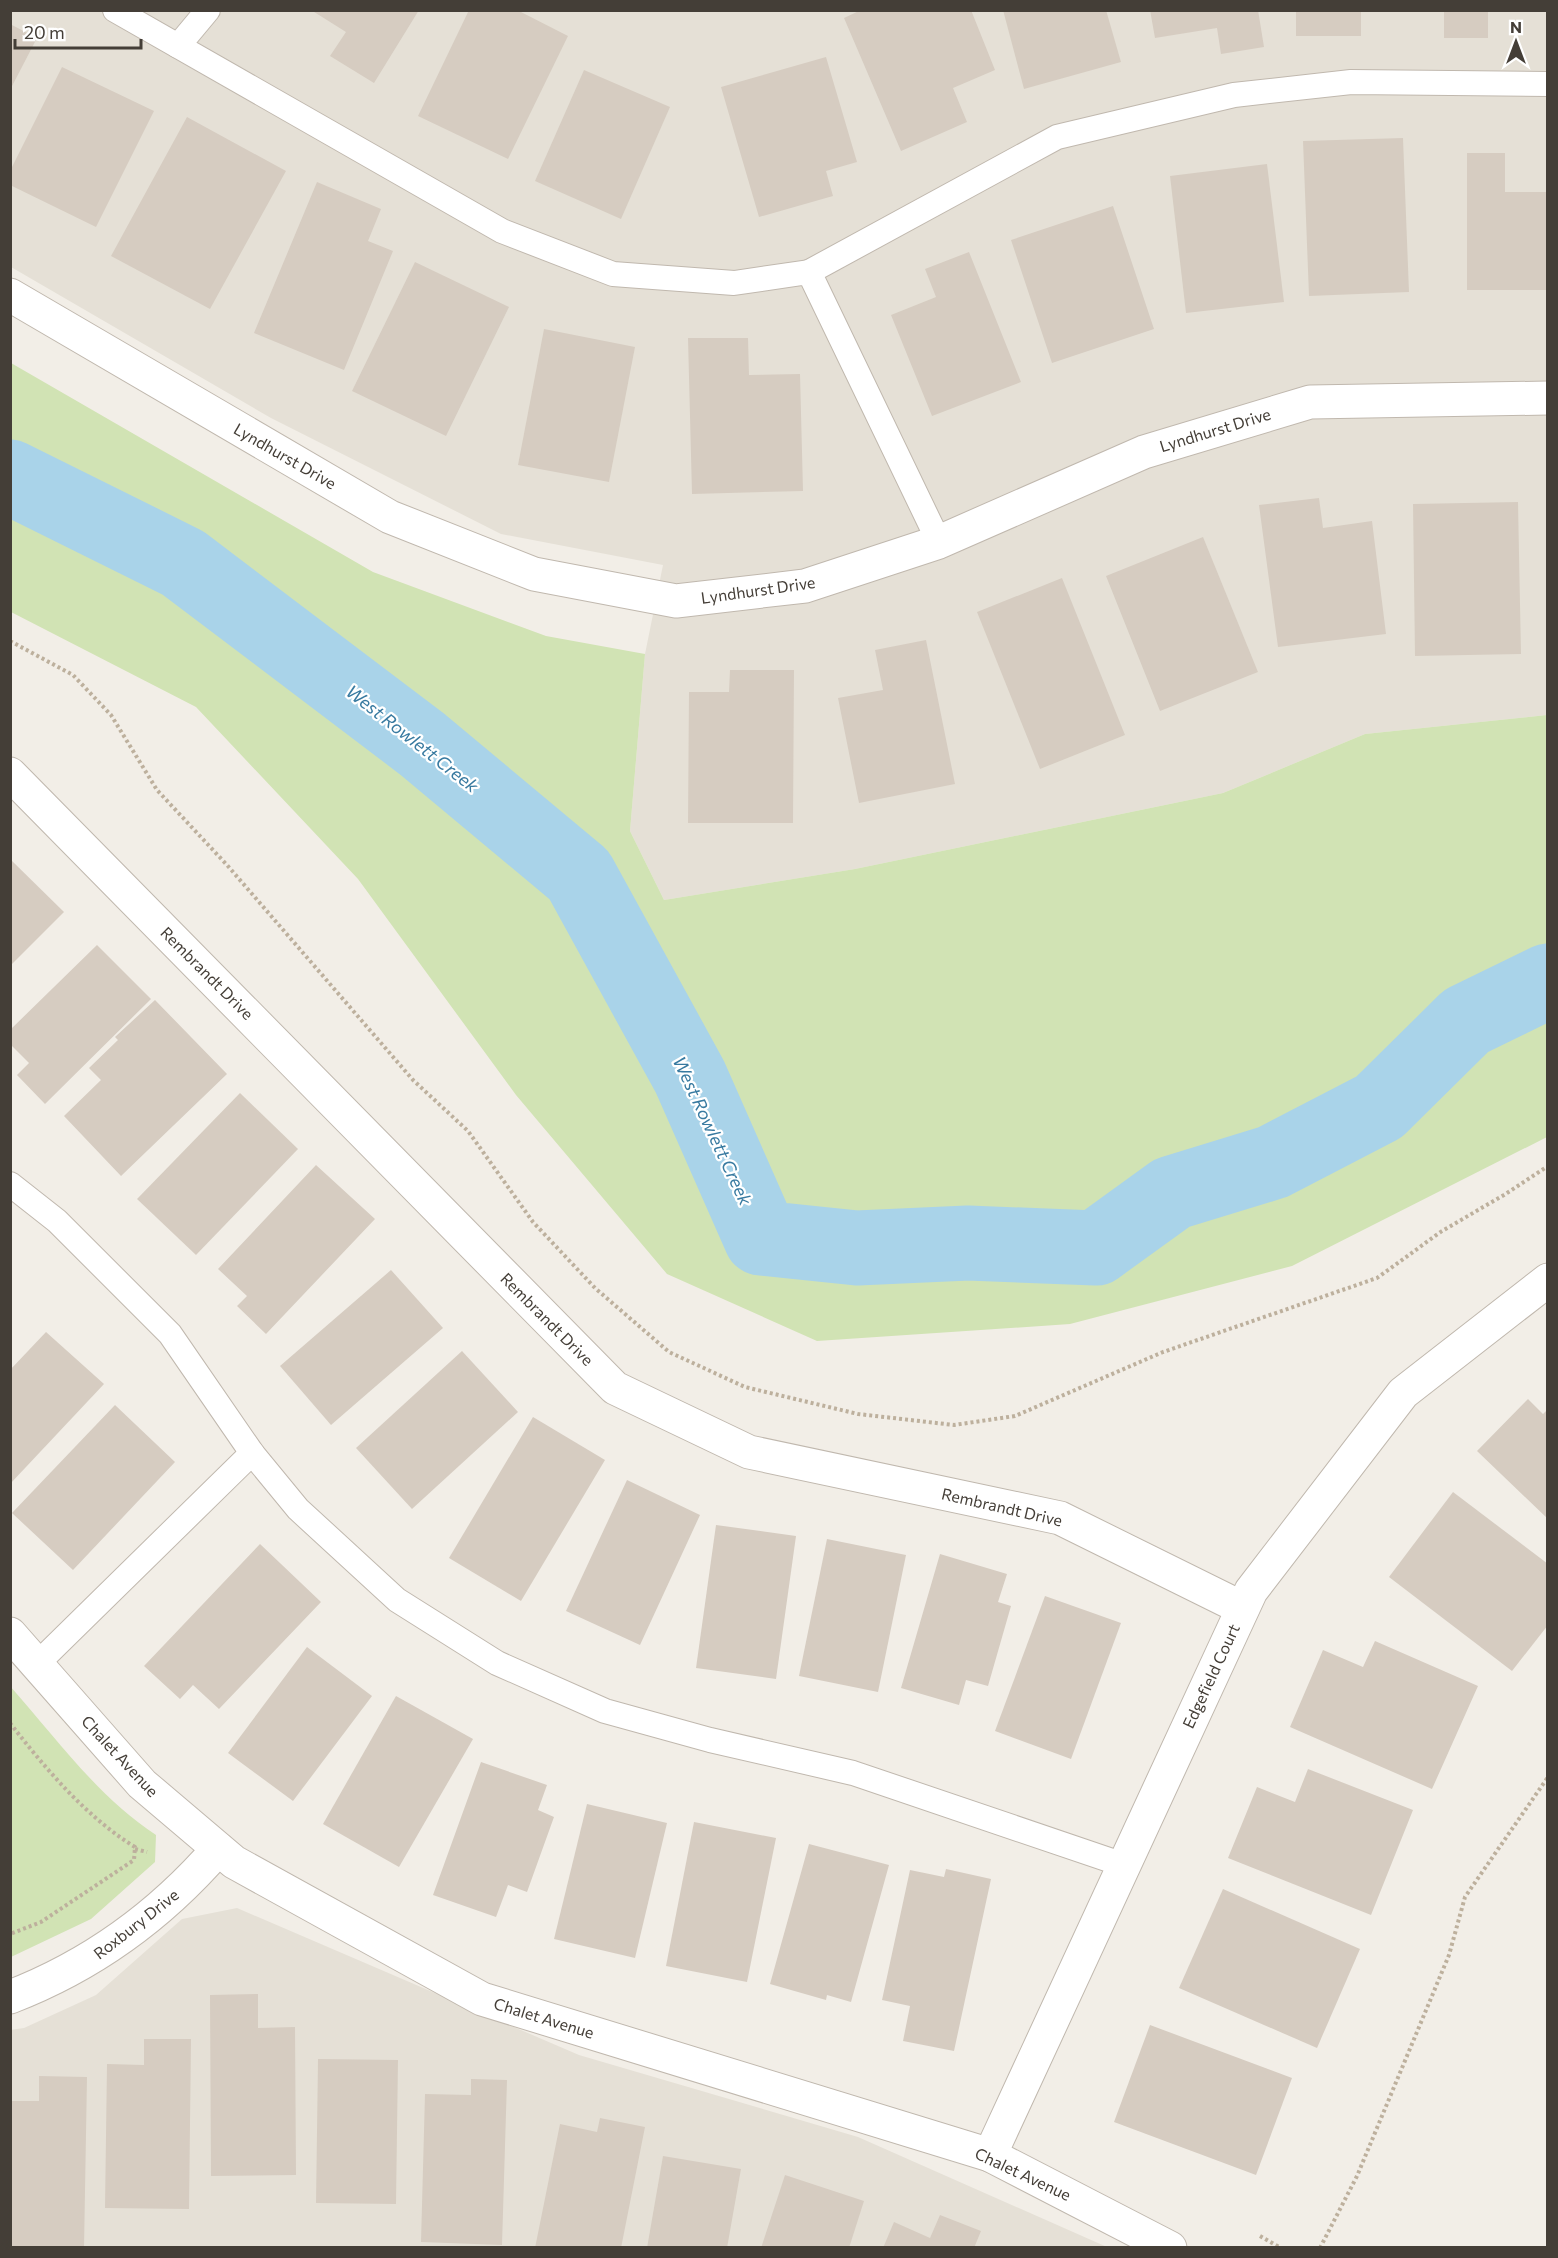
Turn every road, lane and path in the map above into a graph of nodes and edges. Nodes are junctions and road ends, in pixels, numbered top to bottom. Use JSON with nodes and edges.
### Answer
{"nodes":[{"id":1,"x":116,"y":10,"type":"edge"},
{"id":2,"x":208,"y":10,"type":"edge"},
{"id":3,"x":177,"y":46,"type":"junction"},
{"id":4,"x":1548,"y":84,"type":"edge"},
{"id":5,"x":809,"y":272,"type":"junction"},
{"id":6,"x":10,"y":295,"type":"edge"},
{"id":7,"x":1548,"y":398,"type":"edge"},
{"id":8,"x":939,"y":542,"type":"junction"},
{"id":9,"x":10,"y":641,"type":"edge"},
{"id":10,"x":10,"y":774,"type":"edge"},
{"id":11,"x":1548,"y":1166,"type":"edge"},
{"id":12,"x":10,"y":1184,"type":"edge"},
{"id":13,"x":1548,"y":1280,"type":"edge"},
{"id":14,"x":252,"y":1453,"type":"junction"},
{"id":15,"x":1242,"y":1608,"type":"junction"},
{"id":16,"x":10,"y":1634,"type":"edge"},
{"id":17,"x":37,"y":1664,"type":"junction"},
{"id":18,"x":10,"y":1723,"type":"edge"},
{"id":19,"x":1548,"y":1777,"type":"edge"},
{"id":20,"x":135,"y":1849,"type":"junction"},
{"id":21,"x":218,"y":1849,"type":"junction"},
{"id":22,"x":147,"y":1852,"type":"dead end"},
{"id":23,"x":1124,"y":1865,"type":"junction"},
{"id":24,"x":10,"y":1934,"type":"edge"},
{"id":25,"x":10,"y":1997,"type":"edge"},
{"id":26,"x":990,"y":2155,"type":"junction"},
{"id":27,"x":1260,"y":2236,"type":"dead end"},
{"id":28,"x":1170,"y":2247,"type":"edge"},
{"id":29,"x":1281,"y":2247,"type":"edge"},
{"id":30,"x":1320,"y":2247,"type":"edge"}],
"edges":[{"from":1,"to":3,"type":"lane"},
{"from":2,"to":3,"type":"lane"},
{"from":3,"to":5,"type":"lane"},
{"from":4,"to":5,"type":"lane"},
{"from":5,"to":8,"type":"lane"},
{"from":6,"to":8,"type":"street","name":"Lyndhurst Drive"},
{"from":7,"to":8,"type":"street","name":"Lyndhurst Drive"},
{"from":9,"to":11,"type":"path"},
{"from":10,"to":15,"type":"street","name":"Rembrandt Drive"},
{"from":12,"to":14,"type":"lane"},
{"from":13,"to":15,"type":"street","name":"Edgefield Court"},
{"from":14,"to":17,"type":"lane"},
{"from":14,"to":23,"type":"lane"},
{"from":15,"to":23,"type":"street","name":"Edgefield Court"},
{"from":16,"to":17,"type":"street","name":"Chalet Avenue"},
{"from":17,"to":21,"type":"street","name":"Chalet Avenue"},
{"from":18,"to":20,"type":"path"},
{"from":19,"to":30,"type":"path"},
{"from":20,"to":22,"type":"path"},
{"from":20,"to":24,"type":"path"},
{"from":21,"to":25,"type":"street","name":"Roxbury Drive"},
{"from":21,"to":26,"type":"street","name":"Chalet Avenue"},
{"from":23,"to":26,"type":"street","name":"Edgefield Court"},
{"from":26,"to":28,"type":"street","name":"Chalet Avenue"},
{"from":27,"to":29,"type":"path"}]}
